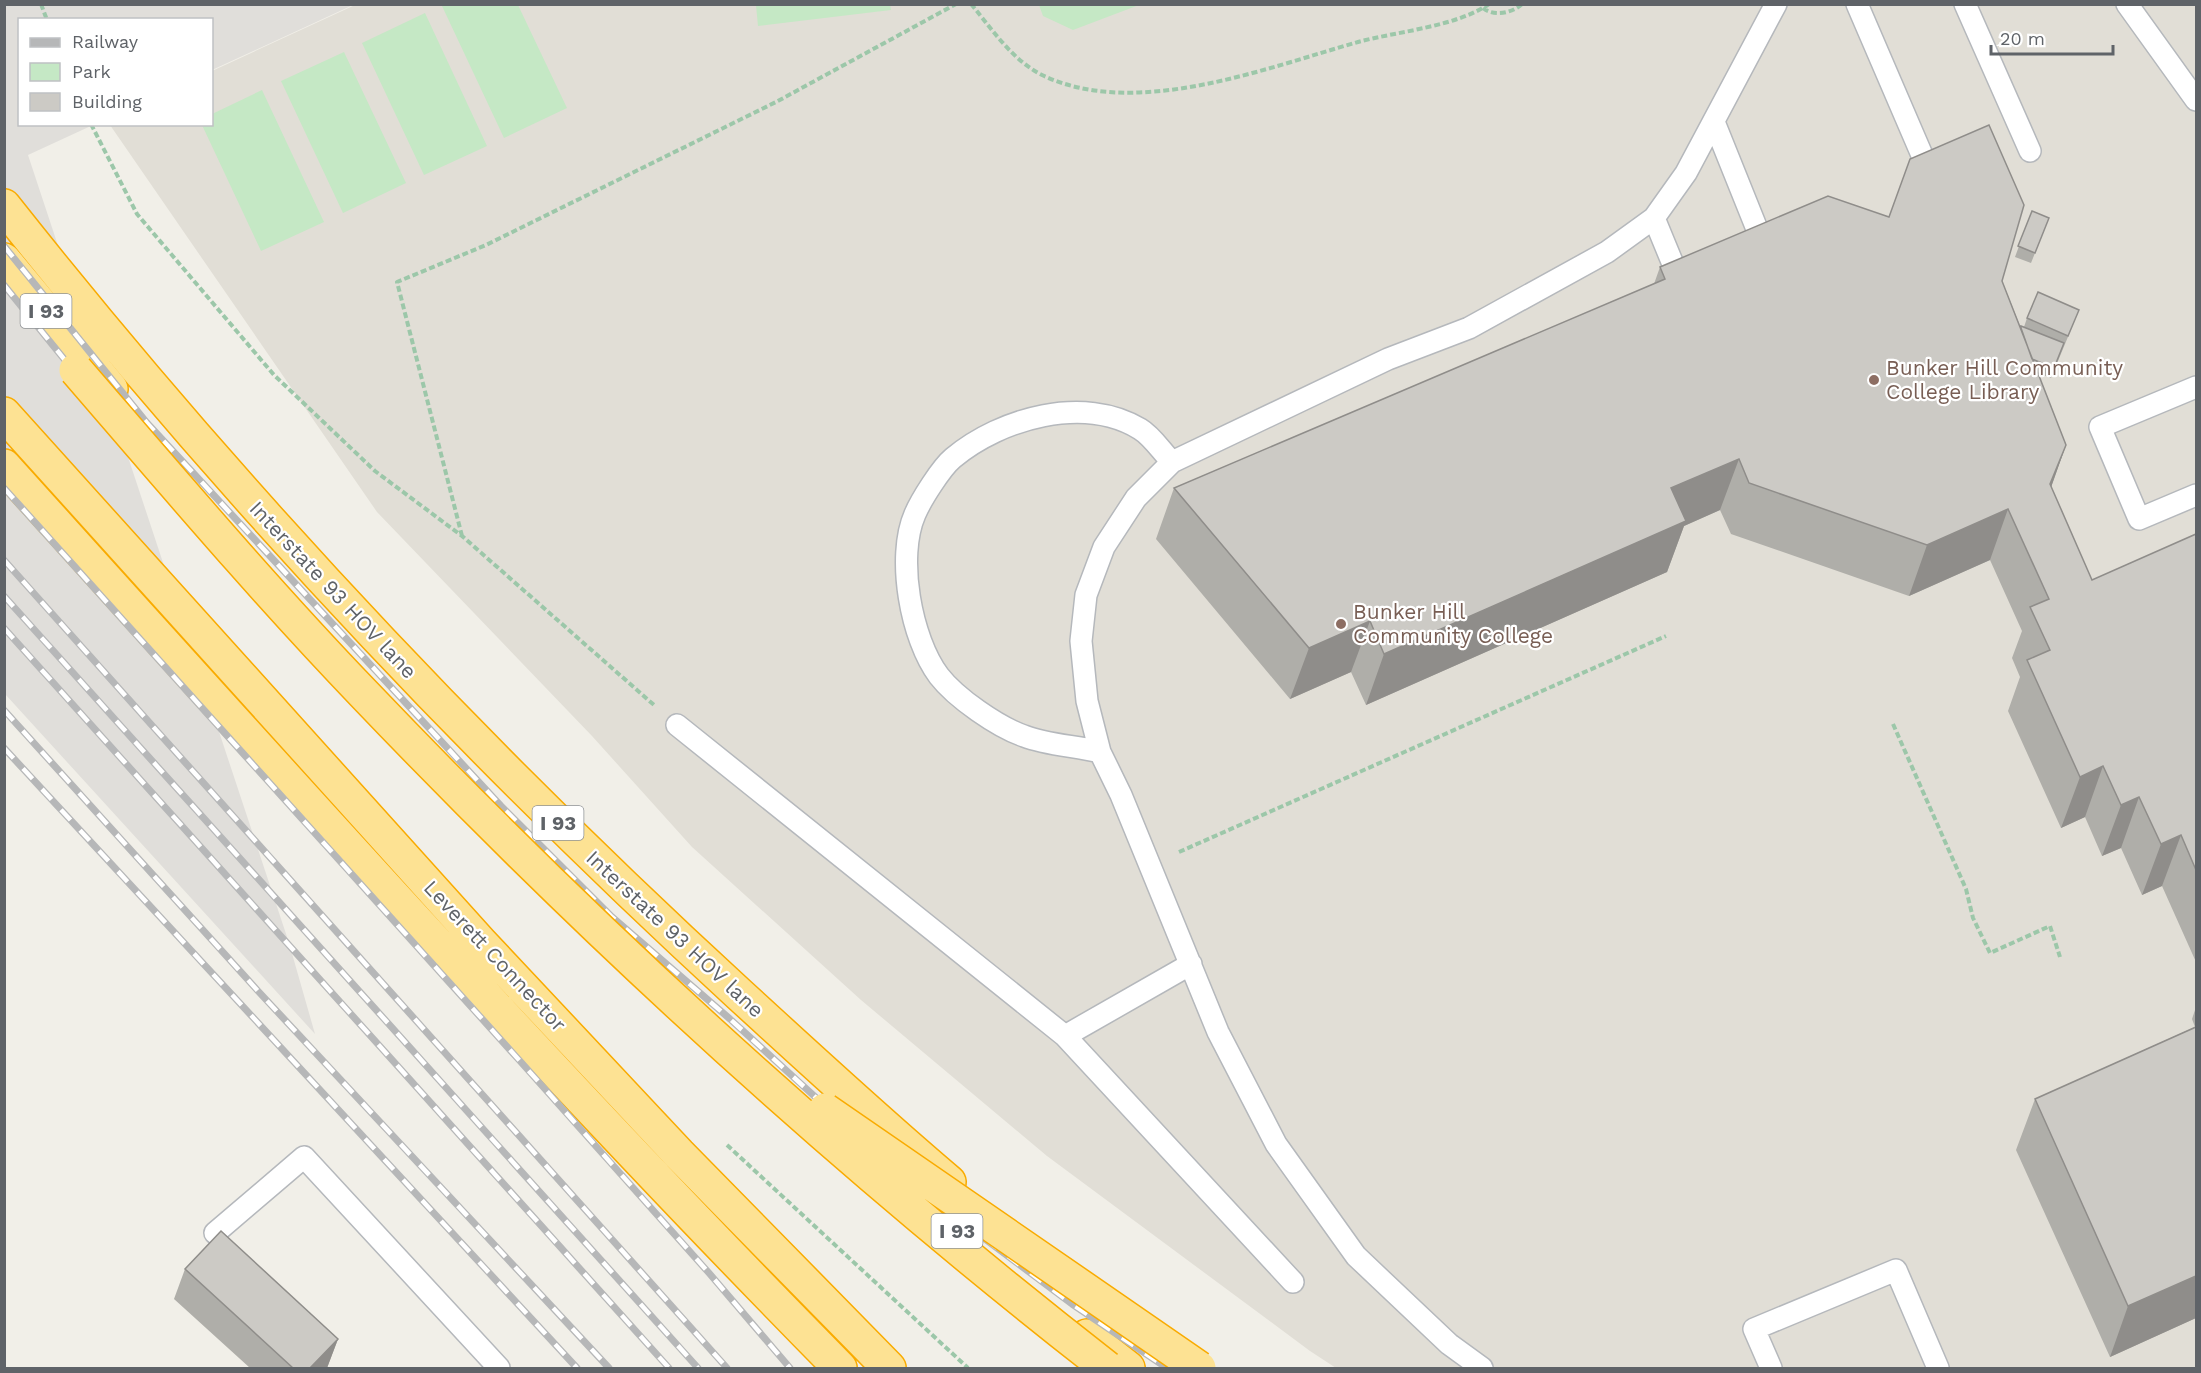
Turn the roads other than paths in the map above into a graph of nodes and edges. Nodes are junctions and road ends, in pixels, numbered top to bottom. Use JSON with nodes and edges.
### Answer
{"nodes":[{"id":1,"x":1776,"y":4,"type":"edge"},
{"id":2,"x":1857,"y":4,"type":"edge"},
{"id":3,"x":1965,"y":4,"type":"edge"},
{"id":4,"x":2127,"y":5,"type":"edge"},
{"id":5,"x":2196,"y":100,"type":"edge"},
{"id":6,"x":1714,"y":122,"type":"junction"},
{"id":7,"x":2030,"y":151,"type":"dead end"},
{"id":8,"x":1931,"y":176,"type":"edge"},
{"id":9,"x":4,"y":206,"type":"edge"},
{"id":10,"x":1654,"y":218,"type":"junction"},
{"id":11,"x":1765,"y":249,"type":"edge"},
{"id":12,"x":4,"y":260,"type":"edge"},
{"id":13,"x":4,"y":281,"type":"edge"},
{"id":14,"x":1682,"y":286,"type":"edge"},
{"id":15,"x":2196,"y":387,"type":"edge"},
{"id":16,"x":4,"y":414,"type":"edge"},
{"id":17,"x":1172,"y":462,"type":"junction"},
{"id":18,"x":4,"y":466,"type":"edge"},
{"id":19,"x":2196,"y":495,"type":"edge"},
{"id":20,"x":677,"y":725,"type":"road end"},
{"id":21,"x":1100,"y":752,"type":"junction"},
{"id":22,"x":1191,"y":964,"type":"junction"},
{"id":23,"x":1065,"y":1036,"type":"junction"},
{"id":24,"x":791,"y":1087,"type":"junction"},
{"id":25,"x":215,"y":1233,"type":"edge"},
{"id":26,"x":1293,"y":1282,"type":"dead end"},
{"id":27,"x":499,"y":1368,"type":"edge"},
{"id":28,"x":840,"y":1368,"type":"edge"},
{"id":29,"x":888,"y":1368,"type":"edge"},
{"id":30,"x":1107,"y":1368,"type":"edge"},
{"id":31,"x":1128,"y":1368,"type":"edge"},
{"id":32,"x":1181,"y":1368,"type":"edge"},
{"id":33,"x":1199,"y":1368,"type":"edge"},
{"id":34,"x":1482,"y":1368,"type":"edge"},
{"id":35,"x":1771,"y":1368,"type":"edge"},
{"id":36,"x":1938,"y":1368,"type":"edge"}],
"edges":[{"from":1,"to":6,"type":"lane"},
{"from":2,"to":8,"type":"lane"},
{"from":3,"to":7,"type":"lane"},
{"from":4,"to":5,"type":"lane"},
{"from":6,"to":10,"type":"lane"},
{"from":6,"to":11,"type":"lane"},
{"from":9,"to":32,"type":"highway","name":"Interstate 93 HOV lane","number":"I 93","bridge":true},
{"from":10,"to":14,"type":"lane"},
{"from":10,"to":17,"type":"lane"},
{"from":12,"to":24,"type":"highway","number":"I 93"},
{"from":13,"to":30,"type":"highway","number":"I 93","bridge":true},
{"from":15,"to":19,"type":"lane"},
{"from":16,"to":29,"type":"highway","name":"Leverett Connector"},
{"from":17,"to":21,"type":"lane"},
{"from":17,"to":21,"type":"lane"},
{"from":18,"to":28,"type":"highway","name":"Leverett Connector"},
{"from":20,"to":23,"type":"lane"},
{"from":21,"to":22,"type":"lane"},
{"from":22,"to":23,"type":"lane"},
{"from":22,"to":34,"type":"lane"},
{"from":23,"to":26,"type":"lane"},
{"from":24,"to":31,"type":"highway","number":"I 93"},
{"from":24,"to":33,"type":"highway","bridge":true},
{"from":25,"to":27,"type":"lane"},
{"from":35,"to":36,"type":"lane"}]}
